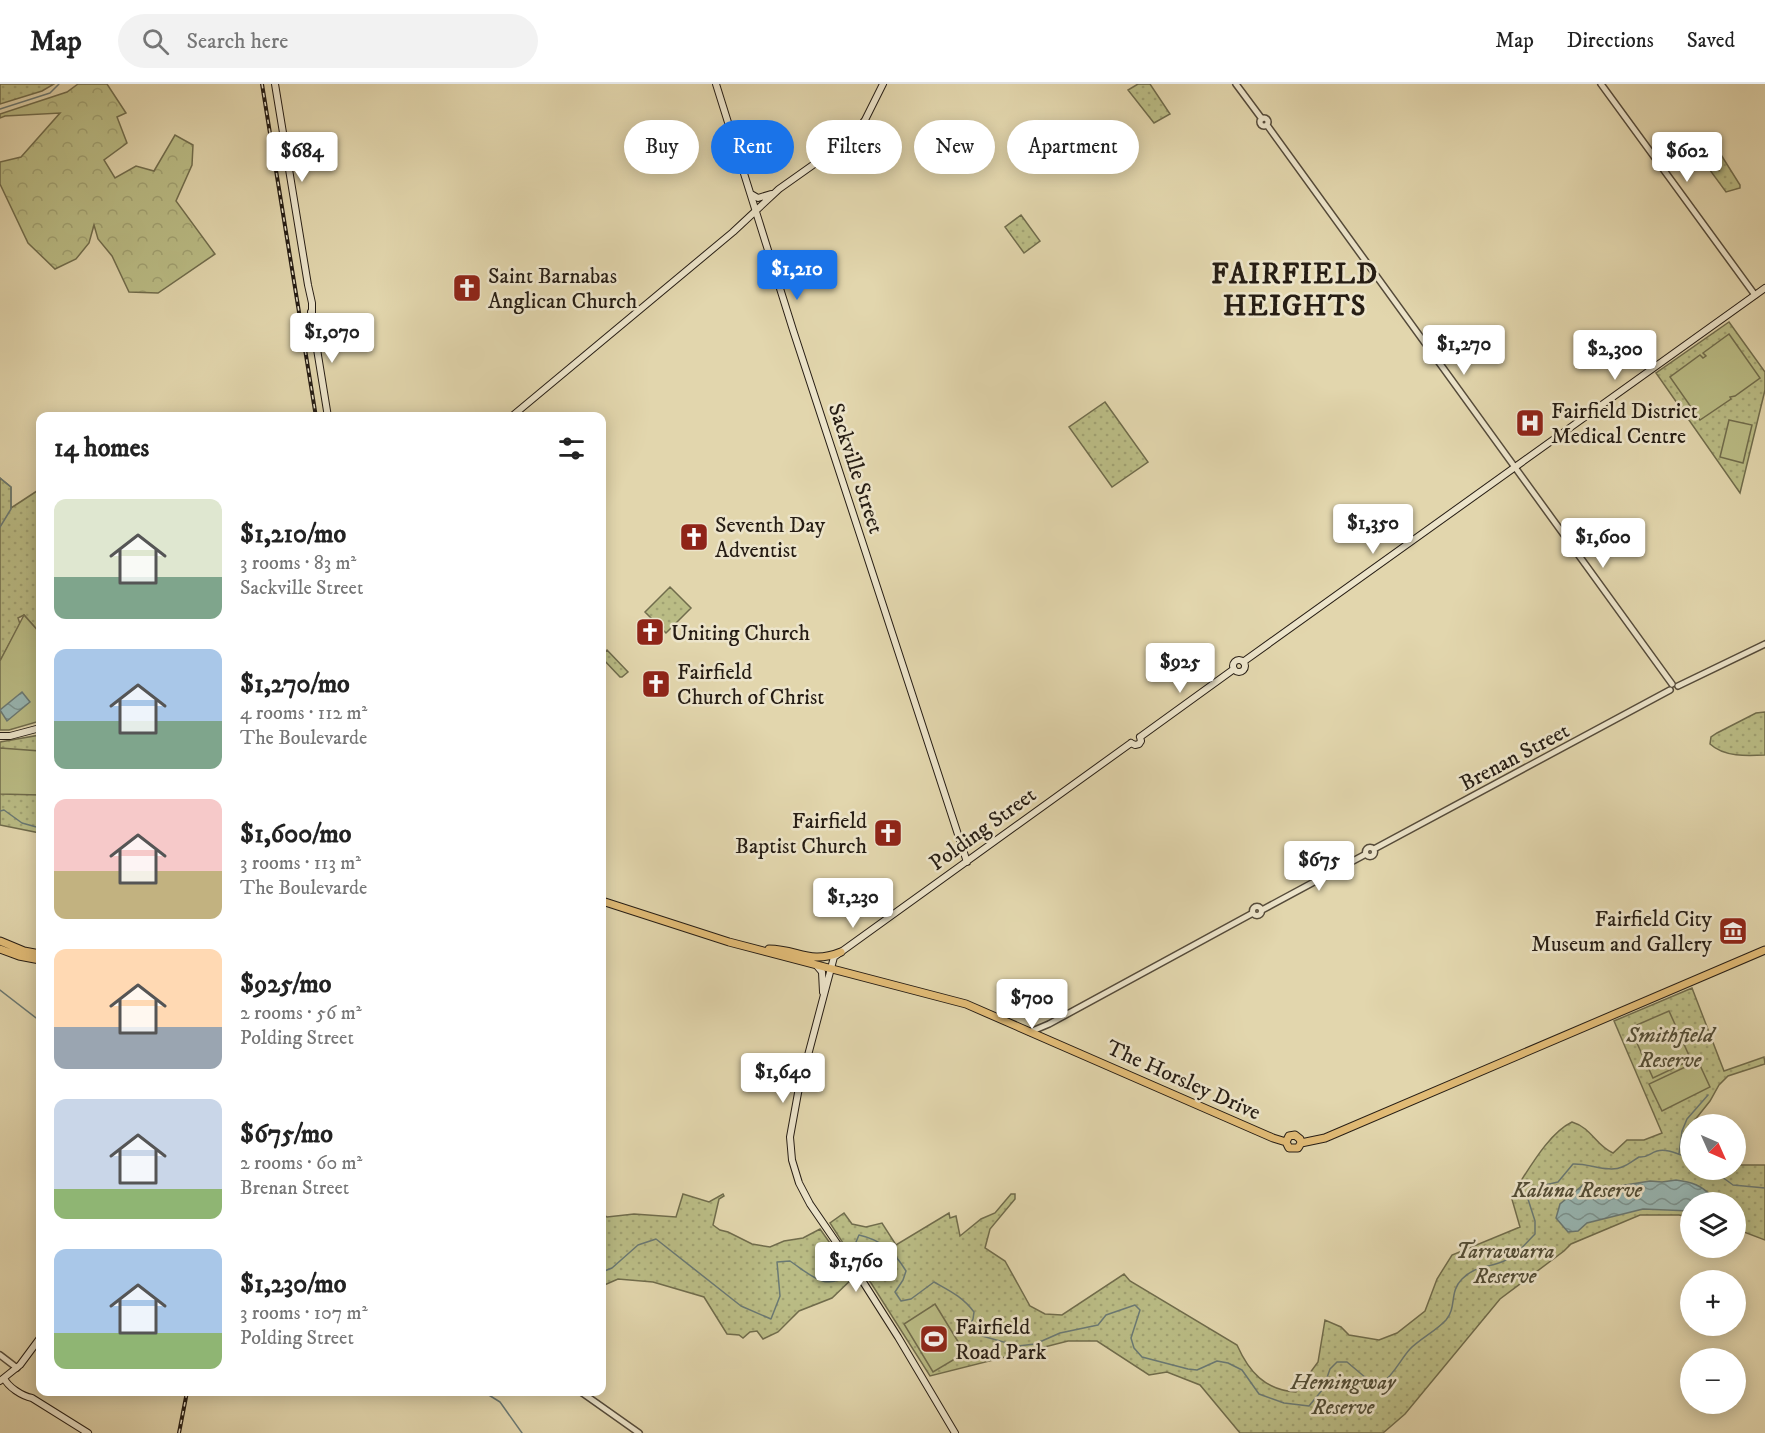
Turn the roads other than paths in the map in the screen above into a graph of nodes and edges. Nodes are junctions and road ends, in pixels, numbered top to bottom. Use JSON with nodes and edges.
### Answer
{"nodes":[{"id":1,"x":274,"y":84,"type":"edge"},
{"id":2,"x":716,"y":84,"type":"edge"},
{"id":3,"x":883,"y":84,"type":"edge"},
{"id":4,"x":1236,"y":84,"type":"edge"},
{"id":5,"x":1601,"y":84,"type":"edge"},
{"id":6,"x":779,"y":189,"type":"junction"},
{"id":7,"x":750,"y":192,"type":"junction"},
{"id":8,"x":755,"y":212,"type":"junction"},
{"id":9,"x":1765,"y":288,"type":"edge"},
{"id":10,"x":1755,"y":295,"type":"junction"},
{"id":11,"x":327,"y":412,"type":"edge"},
{"id":12,"x":517,"y":412,"type":"edge"},
{"id":13,"x":1516,"y":467,"type":"junction"},
{"id":14,"x":1765,"y":644,"type":"edge"},
{"id":15,"x":1673,"y":687,"type":"junction"},
{"id":16,"x":36,"y":729,"type":"edge"},
{"id":17,"x":0,"y":736,"type":"edge"},
{"id":18,"x":967,"y":862,"type":"junction"},
{"id":19,"x":606,"y":903,"type":"edge"},
{"id":20,"x":606,"y":908,"type":"edge"},
{"id":21,"x":692,"y":930,"type":"junction"},
{"id":22,"x":0,"y":941,"type":"edge"},
{"id":23,"x":0,"y":949,"type":"edge"},
{"id":24,"x":1765,"y":950,"type":"edge"},
{"id":25,"x":764,"y":951,"type":"junction"},
{"id":26,"x":841,"y":952,"type":"junction"},
{"id":27,"x":36,"y":953,"type":"edge"},
{"id":28,"x":36,"y":959,"type":"edge"},
{"id":29,"x":814,"y":965,"type":"junction"},
{"id":30,"x":830,"y":968,"type":"junction"},
{"id":31,"x":823,"y":996,"type":"junction"},
{"id":32,"x":1049,"y":1024,"type":"junction"},
{"id":33,"x":1030,"y":1032,"type":"junction"},
{"id":34,"x":1045,"y":1038,"type":"junction"},
{"id":35,"x":36,"y":1343,"type":"edge"},
{"id":36,"x":0,"y":1355,"type":"edge"},
{"id":37,"x":17,"y":1368,"type":"junction"},
{"id":38,"x":2,"y":1380,"type":"edge"},
{"id":39,"x":587,"y":1396,"type":"edge"},
{"id":40,"x":88,"y":1433,"type":"edge"},
{"id":41,"x":639,"y":1433,"type":"edge"},
{"id":42,"x":954,"y":1433,"type":"edge"}],
"edges":[{"from":1,"to":11,"type":"main road"},
{"from":2,"to":7,"type":"main road","name":"Sackville Street"},
{"from":3,"to":6,"type":"main road"},
{"from":4,"to":13,"type":"street"},
{"from":5,"to":10,"type":"street"},
{"from":6,"to":7,"type":"main road"},
{"from":6,"to":8,"type":"main road"},
{"from":7,"to":8,"type":"main road","name":"Sackville Street"},
{"from":8,"to":12,"type":"main road"},
{"from":8,"to":18,"type":"main road","name":"Sackville Street"},
{"from":9,"to":10,"type":"main road"},
{"from":10,"to":13,"type":"main road"},
{"from":13,"to":15,"type":"street"},
{"from":13,"to":18,"type":"main road","name":"Polding Street"},
{"from":14,"to":15,"type":"street","name":"Brenan Street"},
{"from":15,"to":32,"type":"street","name":"Brenan Street"},
{"from":16,"to":17,"type":"main road"},
{"from":18,"to":26,"type":"main road","name":"Polding Street"},
{"from":19,"to":21,"type":"main road","name":"The Horsley Drive"},
{"from":20,"to":21,"type":"main road","name":"The Horsley Drive"},
{"from":21,"to":25,"type":"main road","name":"The Horsley Drive"},
{"from":22,"to":27,"type":"main road"},
{"from":23,"to":28,"type":"main road"},
{"from":24,"to":34,"type":"main road","name":"The Horsley Drive"},
{"from":25,"to":26,"type":"main road"},
{"from":25,"to":29,"type":"main road","name":"The Horsley Drive"},
{"from":26,"to":30,"type":"main road","name":"Polding Street"},
{"from":29,"to":30,"type":"main road","name":"The Horsley Drive"},
{"from":29,"to":31,"type":"main road"},
{"from":30,"to":31,"type":"main road"},
{"from":30,"to":33,"type":"main road","name":"The Horsley Drive"},
{"from":31,"to":42,"type":"main road"},
{"from":32,"to":33,"type":"street"},
{"from":32,"to":34,"type":"street"},
{"from":33,"to":34,"type":"main road","name":"The Horsley Drive"},
{"from":35,"to":37,"type":"main road"},
{"from":36,"to":37,"type":"street"},
{"from":37,"to":38,"type":"main road"},
{"from":38,"to":40,"type":"main road"},
{"from":39,"to":41,"type":"street"}]}
